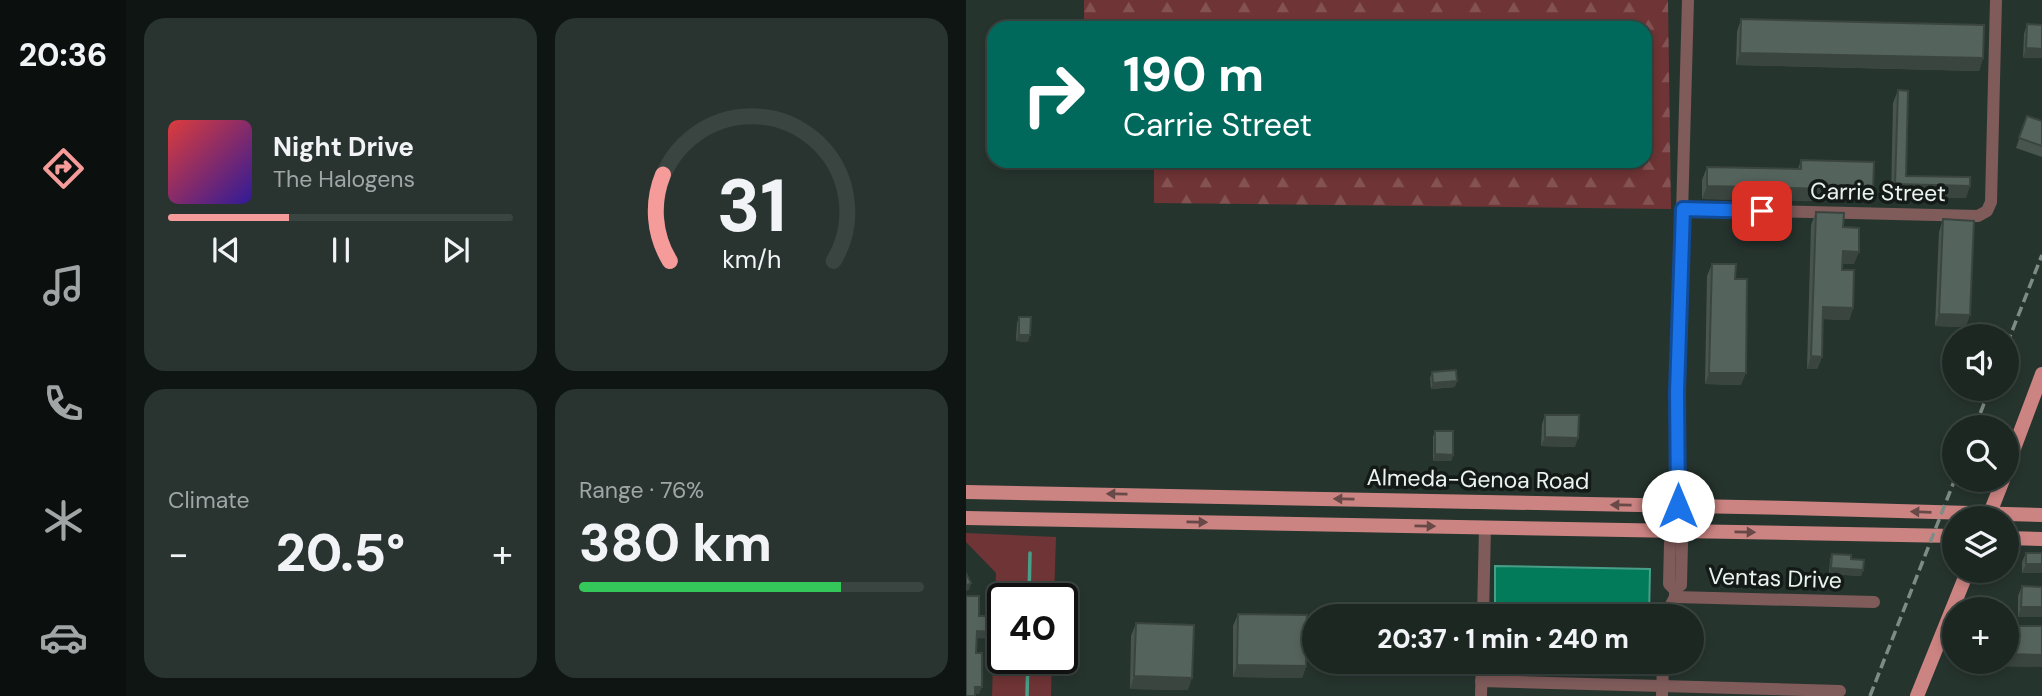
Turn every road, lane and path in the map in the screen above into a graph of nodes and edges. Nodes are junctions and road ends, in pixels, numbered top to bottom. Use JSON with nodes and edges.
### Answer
{"nodes":[{"id":1,"x":1688,"y":0,"type":"edge"},
{"id":2,"x":1996,"y":0,"type":"edge"},
{"id":3,"x":1683,"y":209,"type":"junction"},
{"id":4,"x":2042,"y":374,"type":"edge"},
{"id":5,"x":2019,"y":435,"type":"edge"},
{"id":6,"x":966,"y":492,"type":"edge"},
{"id":7,"x":1057,"y":493,"type":"junction"},
{"id":8,"x":1388,"y":500,"type":"junction"},
{"id":9,"x":1678,"y":506,"type":"junction"},
{"id":10,"x":1790,"y":508,"type":"junction"},
{"id":11,"x":1942,"y":514,"type":"edge"},
{"id":12,"x":2019,"y":515,"type":"edge"},
{"id":13,"x":2042,"y":515,"type":"edge"},
{"id":14,"x":966,"y":518,"type":"edge"},
{"id":15,"x":1056,"y":519,"type":"junction"},
{"id":16,"x":1388,"y":526,"type":"junction"},
{"id":17,"x":1485,"y":527,"type":"junction"},
{"id":18,"x":1789,"y":533,"type":"junction"},
{"id":19,"x":1677,"y":535,"type":"junction"},
{"id":20,"x":1942,"y":536,"type":"edge"},
{"id":21,"x":2019,"y":538,"type":"edge"},
{"id":22,"x":2042,"y":539,"type":"edge"},
{"id":23,"x":1963,"y":583,"type":"edge"},
{"id":24,"x":1675,"y":593,"type":"junction"},
{"id":25,"x":1874,"y":602,"type":"dead end"},
{"id":26,"x":1483,"y":604,"type":"edge"},
{"id":27,"x":1670,"y":604,"type":"edge"},
{"id":28,"x":1481,"y":674,"type":"edge"},
{"id":29,"x":1481,"y":681,"type":"junction"},
{"id":30,"x":1662,"y":691,"type":"edge"},
{"id":31,"x":1840,"y":691,"type":"dead end"},
{"id":32,"x":1481,"y":696,"type":"edge"},
{"id":33,"x":1917,"y":696,"type":"edge"}],
"edges":[{"from":1,"to":3,"type":"street"},
{"from":2,"to":3,"type":"street","name":"Carrie Street"},
{"from":3,"to":9,"type":"street"},
{"from":4,"to":5,"type":"main road"},
{"from":6,"to":7,"type":"main road","name":"Almeda-Genoa Road"},
{"from":8,"to":7,"type":"main road","name":"Almeda-Genoa Road","one_way":true},
{"from":7,"to":15,"type":"main road"},
{"from":9,"to":8,"type":"main road","name":"Almeda-Genoa Road","one_way":true},
{"from":8,"to":16,"type":"main road"},
{"from":9,"to":10,"type":"main road","name":"Almeda-Genoa Road"},
{"from":9,"to":19,"type":"street"},
{"from":11,"to":10,"type":"main road","name":"Almeda-Genoa Road","one_way":true},
{"from":10,"to":18,"type":"main road"},
{"from":12,"to":13,"type":"main road","name":"Almeda-Genoa Road"},
{"from":14,"to":15,"type":"main road"},
{"from":15,"to":16,"type":"main road","one_way":true},
{"from":16,"to":17,"type":"main road","one_way":true},
{"from":17,"to":19,"type":"main road"},
{"from":17,"to":26,"type":"street"},
{"from":19,"to":18,"type":"main road","one_way":true},
{"from":18,"to":20,"type":"main road"},
{"from":19,"to":24,"type":"street"},
{"from":21,"to":22,"type":"main road"},
{"from":23,"to":33,"type":"main road"},
{"from":24,"to":25,"type":"street","name":"Ventas Drive"},
{"from":24,"to":27,"type":"street"},
{"from":28,"to":29,"type":"street"},
{"from":29,"to":30,"type":"street"},
{"from":29,"to":32,"type":"street"},
{"from":30,"to":31,"type":"street"}]}
